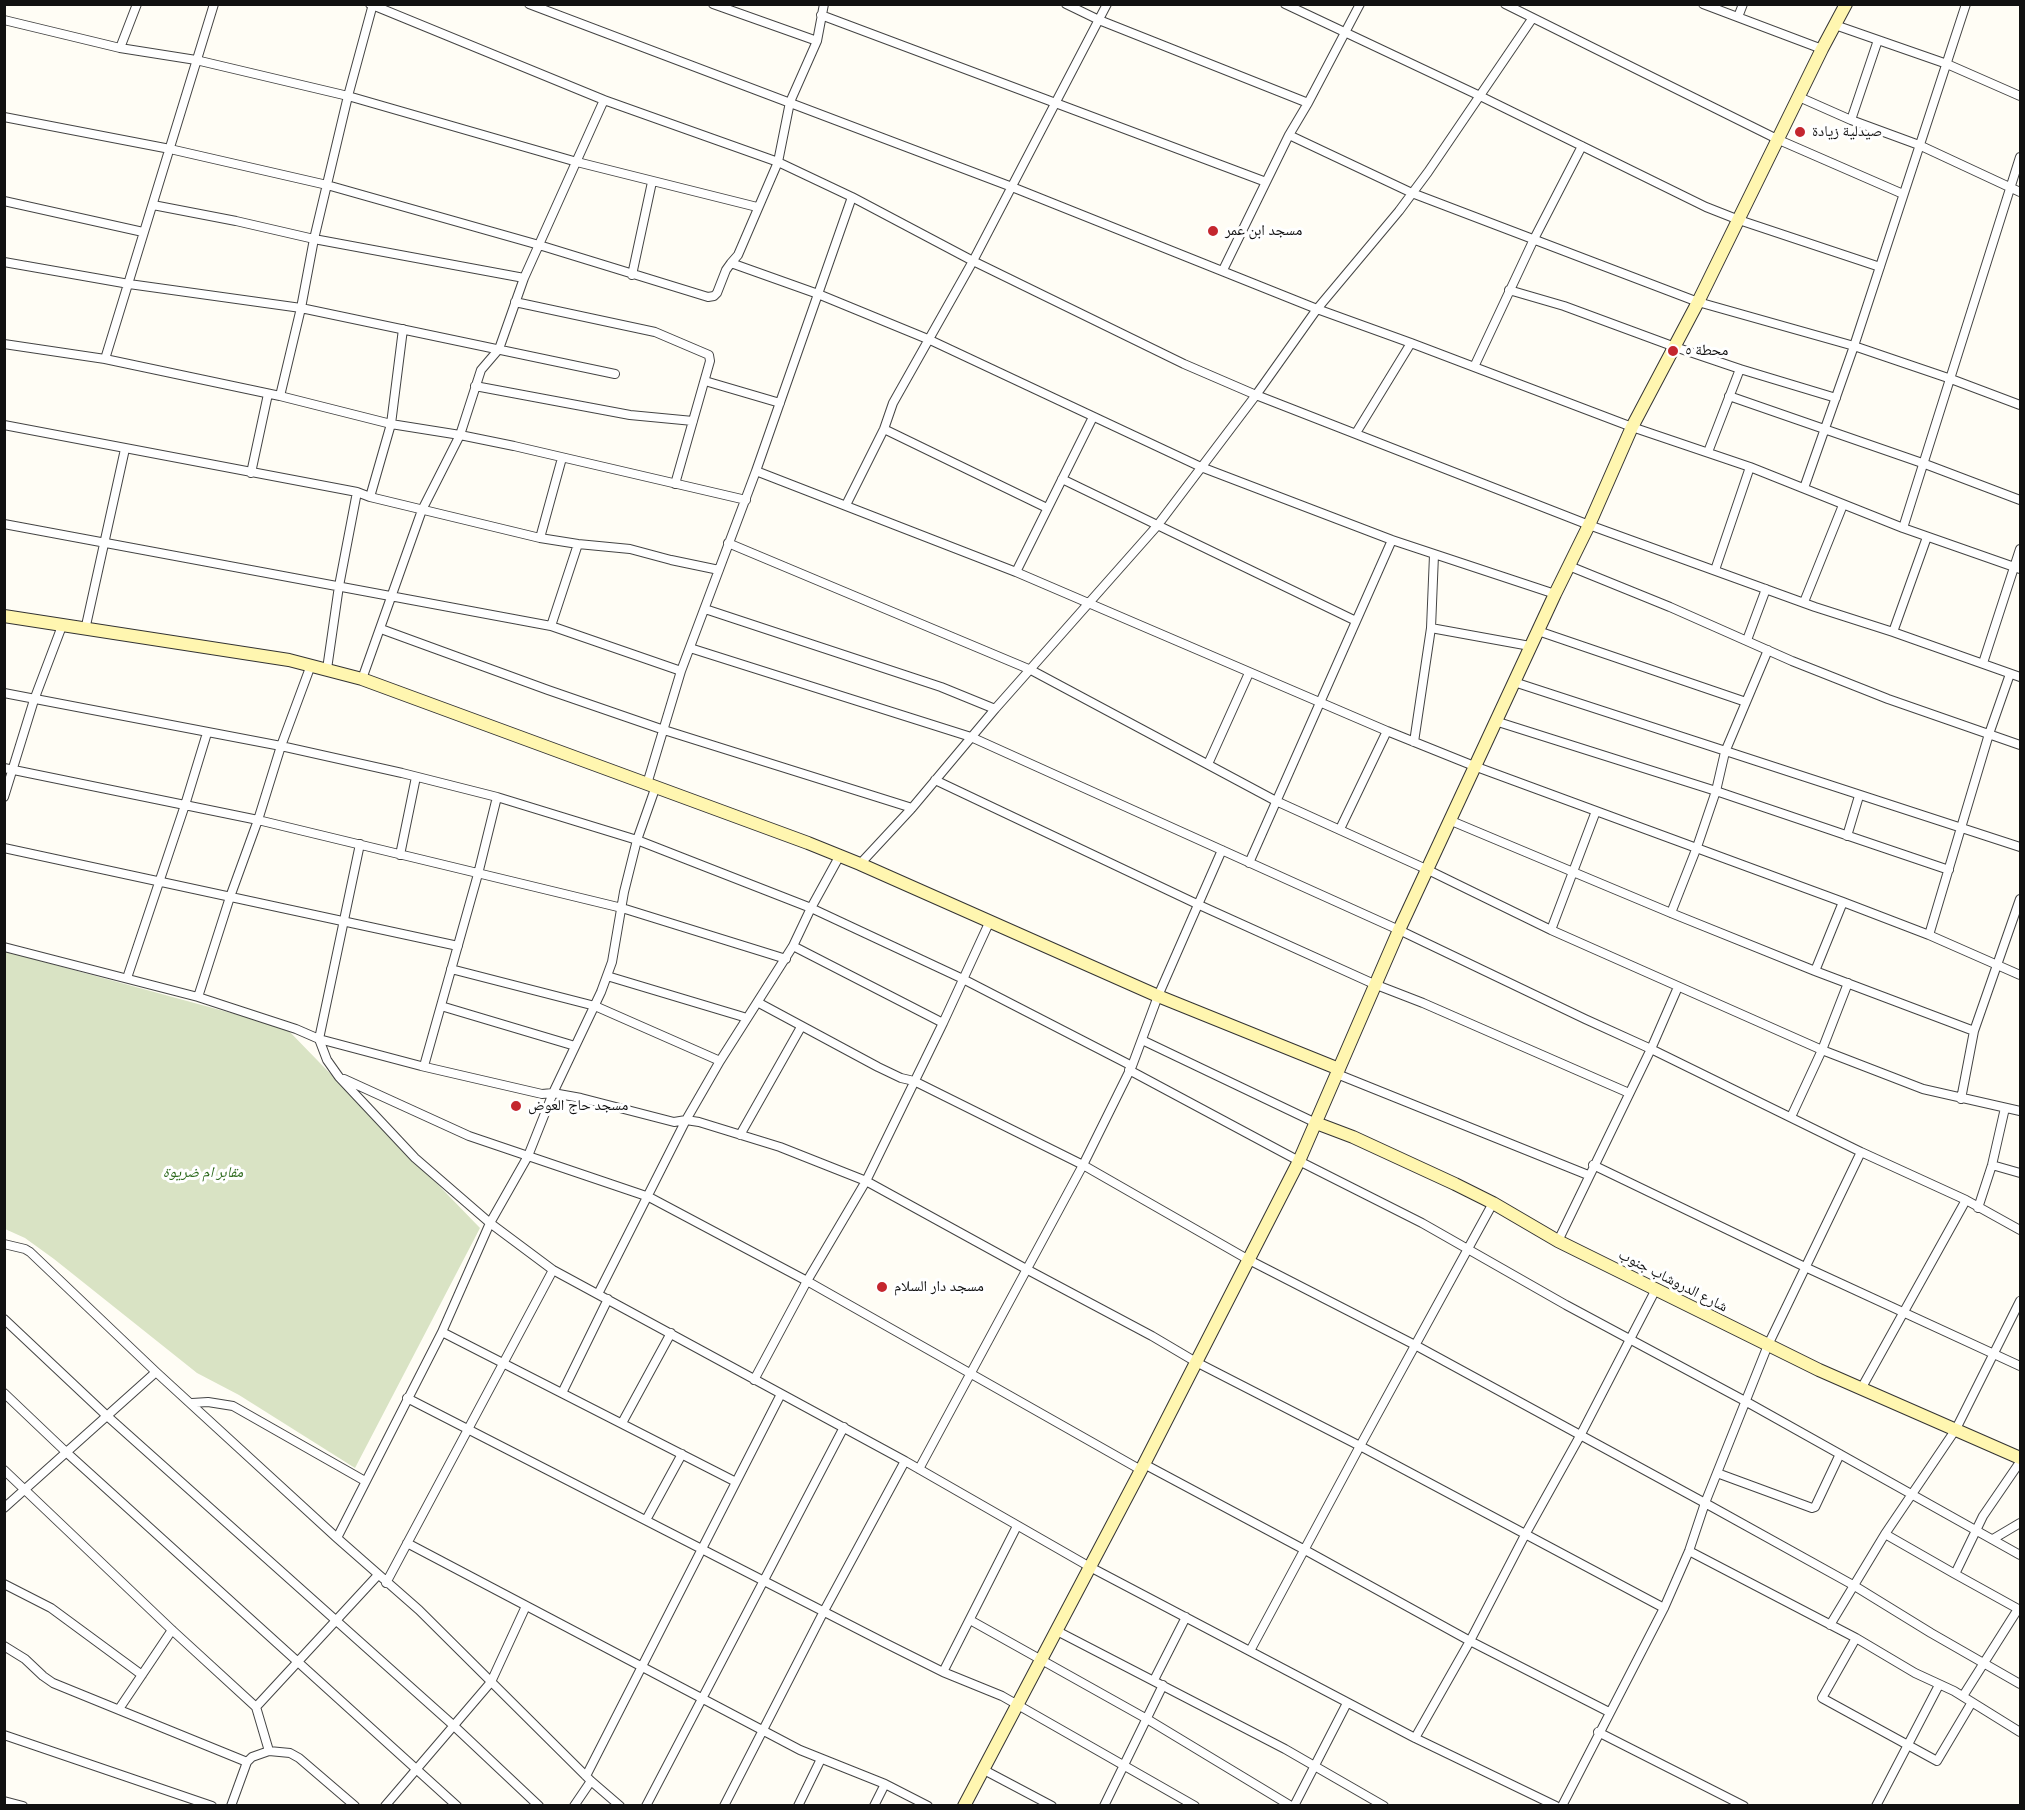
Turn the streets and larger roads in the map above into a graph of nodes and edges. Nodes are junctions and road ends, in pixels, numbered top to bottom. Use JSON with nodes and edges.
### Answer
{"nodes":[{"id":1,"x":137,"y":4,"type":"edge"},
{"id":2,"x":214,"y":4,"type":"edge"},
{"id":3,"x":529,"y":4,"type":"edge"},
{"id":4,"x":713,"y":4,"type":"edge"},
{"id":5,"x":824,"y":4,"type":"edge"},
{"id":6,"x":1066,"y":4,"type":"edge"},
{"id":7,"x":1107,"y":4,"type":"edge"},
{"id":8,"x":1285,"y":4,"type":"edge"},
{"id":9,"x":1360,"y":4,"type":"edge"},
{"id":10,"x":1505,"y":4,"type":"edge"},
{"id":11,"x":1703,"y":4,"type":"edge"},
{"id":12,"x":1743,"y":4,"type":"edge"},
{"id":13,"x":1846,"y":4,"type":"edge"},
{"id":14,"x":1966,"y":4,"type":"edge"},
{"id":15,"x":372,"y":5,"type":"edge"},
{"id":16,"x":821,"y":15,"type":"junction"},
{"id":17,"x":1738,"y":17,"type":"junction"},
{"id":18,"x":1532,"y":19,"type":"junction"},
{"id":19,"x":4,"y":20,"type":"edge"},
{"id":20,"x":1099,"y":20,"type":"junction"},
{"id":21,"x":1835,"y":25,"type":"junction"},
{"id":22,"x":1345,"y":32,"type":"junction"},
{"id":23,"x":1878,"y":40,"type":"junction"},
{"id":24,"x":817,"y":41,"type":"junction"},
{"id":25,"x":120,"y":48,"type":"junction"},
{"id":26,"x":1822,"y":49,"type":"junction"},
{"id":27,"x":196,"y":60,"type":"junction"},
{"id":28,"x":1947,"y":64,"type":"junction"},
{"id":29,"x":1478,"y":95,"type":"junction"},
{"id":30,"x":348,"y":96,"type":"junction"},
{"id":31,"x":2020,"y":96,"type":"edge"},
{"id":32,"x":1798,"y":97,"type":"junction"},
{"id":33,"x":604,"y":100,"type":"junction"},
{"id":34,"x":790,"y":102,"type":"junction"},
{"id":35,"x":1308,"y":103,"type":"junction"},
{"id":36,"x":1056,"y":104,"type":"junction"},
{"id":37,"x":4,"y":117,"type":"edge"},
{"id":38,"x":1851,"y":120,"type":"junction"},
{"id":39,"x":1289,"y":135,"type":"junction"},
{"id":40,"x":1779,"y":140,"type":"junction"},
{"id":41,"x":1919,"y":145,"type":"junction"},
{"id":42,"x":1582,"y":146,"type":"junction"},
{"id":43,"x":170,"y":149,"type":"junction"},
{"id":44,"x":2020,"y":157,"type":"edge"},
{"id":45,"x":577,"y":162,"type":"junction"},
{"id":46,"x":778,"y":162,"type":"junction"},
{"id":47,"x":652,"y":182,"type":"junction"},
{"id":48,"x":1266,"y":182,"type":"junction"},
{"id":49,"x":327,"y":185,"type":"junction"},
{"id":50,"x":1012,"y":187,"type":"junction"},
{"id":51,"x":2011,"y":188,"type":"junction"},
{"id":52,"x":2020,"y":192,"type":"edge"},
{"id":53,"x":1412,"y":193,"type":"junction"},
{"id":54,"x":1903,"y":194,"type":"junction"},
{"id":55,"x":852,"y":197,"type":"junction"},
{"id":56,"x":4,"y":201,"type":"edge"},
{"id":57,"x":153,"y":205,"type":"junction"},
{"id":58,"x":757,"y":207,"type":"junction"},
{"id":59,"x":1739,"y":220,"type":"junction"},
{"id":60,"x":143,"y":232,"type":"junction"},
{"id":61,"x":314,"y":239,"type":"junction"},
{"id":62,"x":1534,"y":239,"type":"junction"},
{"id":63,"x":539,"y":245,"type":"junction"},
{"id":64,"x":973,"y":261,"type":"junction"},
{"id":65,"x":4,"y":262,"type":"edge"},
{"id":66,"x":731,"y":263,"type":"junction"},
{"id":67,"x":1880,"y":267,"type":"junction"},
{"id":68,"x":1223,"y":270,"type":"junction"},
{"id":69,"x":632,"y":275,"type":"junction"},
{"id":70,"x":524,"y":278,"type":"junction"},
{"id":71,"x":129,"y":284,"type":"junction"},
{"id":72,"x":1509,"y":290,"type":"junction"},
{"id":73,"x":818,"y":294,"type":"junction"},
{"id":74,"x":515,"y":302,"type":"junction"},
{"id":75,"x":1698,"y":302,"type":"junction"},
{"id":76,"x":301,"y":308,"type":"junction"},
{"id":77,"x":1317,"y":309,"type":"junction"},
{"id":78,"x":402,"y":329,"type":"junction"},
{"id":79,"x":930,"y":340,"type":"junction"},
{"id":80,"x":1411,"y":343,"type":"junction"},
{"id":81,"x":4,"y":344,"type":"edge"},
{"id":82,"x":1854,"y":346,"type":"junction"},
{"id":83,"x":1675,"y":347,"type":"junction"},
{"id":84,"x":499,"y":349,"type":"junction"},
{"id":85,"x":105,"y":359,"type":"junction"},
{"id":86,"x":1474,"y":367,"type":"junction"},
{"id":87,"x":1740,"y":369,"type":"junction"},
{"id":88,"x":615,"y":374,"type":"dead end"},
{"id":89,"x":1951,"y":379,"type":"junction"},
{"id":90,"x":705,"y":381,"type":"junction"},
{"id":91,"x":475,"y":386,"type":"junction"},
{"id":92,"x":268,"y":394,"type":"junction"},
{"id":93,"x":1256,"y":395,"type":"junction"},
{"id":94,"x":280,"y":396,"type":"junction"},
{"id":95,"x":1729,"y":396,"type":"junction"},
{"id":96,"x":1836,"y":398,"type":"junction"},
{"id":97,"x":780,"y":403,"type":"junction"},
{"id":98,"x":2020,"y":405,"type":"edge"},
{"id":99,"x":1093,"y":417,"type":"junction"},
{"id":100,"x":693,"y":421,"type":"junction"},
{"id":101,"x":391,"y":424,"type":"junction"},
{"id":102,"x":4,"y":425,"type":"edge"},
{"id":103,"x":1632,"y":427,"type":"junction"},
{"id":104,"x":884,"y":429,"type":"junction"},
{"id":105,"x":1825,"y":430,"type":"junction"},
{"id":106,"x":1356,"y":433,"type":"junction"},
{"id":107,"x":460,"y":435,"type":"junction"},
{"id":108,"x":125,"y":449,"type":"junction"},
{"id":109,"x":1708,"y":452,"type":"junction"},
{"id":110,"x":562,"y":458,"type":"junction"},
{"id":111,"x":1925,"y":464,"type":"junction"},
{"id":112,"x":1201,"y":467,"type":"junction"},
{"id":113,"x":1750,"y":467,"type":"junction"},
{"id":114,"x":756,"y":471,"type":"junction"},
{"id":115,"x":251,"y":473,"type":"junction"},
{"id":116,"x":1062,"y":479,"type":"junction"},
{"id":117,"x":675,"y":484,"type":"junction"},
{"id":118,"x":1804,"y":488,"type":"junction"},
{"id":119,"x":357,"y":492,"type":"junction"},
{"id":120,"x":370,"y":497,"type":"junction"},
{"id":121,"x":746,"y":500,"type":"junction"},
{"id":122,"x":2020,"y":500,"type":"edge"},
{"id":123,"x":1843,"y":505,"type":"junction"},
{"id":124,"x":846,"y":506,"type":"junction"},
{"id":125,"x":1047,"y":508,"type":"junction"},
{"id":126,"x":422,"y":510,"type":"junction"},
{"id":127,"x":4,"y":524,"type":"edge"},
{"id":128,"x":1589,"y":525,"type":"junction"},
{"id":129,"x":1156,"y":526,"type":"junction"},
{"id":130,"x":1903,"y":528,"type":"junction"},
{"id":131,"x":1927,"y":537,"type":"junction"},
{"id":132,"x":540,"y":538,"type":"junction"},
{"id":133,"x":1392,"y":540,"type":"junction"},
{"id":134,"x":104,"y":543,"type":"junction"},
{"id":135,"x":728,"y":543,"type":"junction"},
{"id":136,"x":578,"y":544,"type":"junction"},
{"id":137,"x":2020,"y":549,"type":"edge"},
{"id":138,"x":1434,"y":555,"type":"junction"},
{"id":139,"x":1569,"y":566,"type":"junction"},
{"id":140,"x":2018,"y":568,"type":"edge"},
{"id":141,"x":719,"y":570,"type":"junction"},
{"id":142,"x":1715,"y":570,"type":"junction"},
{"id":143,"x":1016,"y":572,"type":"junction"},
{"id":144,"x":339,"y":586,"type":"junction"},
{"id":145,"x":1766,"y":589,"type":"junction"},
{"id":146,"x":1555,"y":594,"type":"junction"},
{"id":147,"x":391,"y":595,"type":"junction"},
{"id":148,"x":1804,"y":602,"type":"junction"},
{"id":149,"x":1088,"y":603,"type":"junction"},
{"id":150,"x":705,"y":609,"type":"junction"},
{"id":151,"x":4,"y":616,"type":"edge"},
{"id":152,"x":1356,"y":621,"type":"junction"},
{"id":153,"x":62,"y":626,"type":"junction"},
{"id":154,"x":551,"y":626,"type":"junction"},
{"id":155,"x":1431,"y":628,"type":"junction"},
{"id":156,"x":381,"y":629,"type":"junction"},
{"id":157,"x":85,"y":630,"type":"junction"},
{"id":158,"x":1538,"y":631,"type":"junction"},
{"id":159,"x":1893,"y":632,"type":"junction"},
{"id":160,"x":1747,"y":640,"type":"junction"},
{"id":161,"x":1530,"y":646,"type":"junction"},
{"id":162,"x":690,"y":648,"type":"junction"},
{"id":163,"x":1767,"y":650,"type":"junction"},
{"id":164,"x":1983,"y":663,"type":"junction"},
{"id":165,"x":311,"y":665,"type":"junction"},
{"id":166,"x":327,"y":669,"type":"junction"},
{"id":167,"x":1031,"y":669,"type":"junction"},
{"id":168,"x":681,"y":671,"type":"junction"},
{"id":169,"x":1249,"y":672,"type":"junction"},
{"id":170,"x":2010,"y":674,"type":"junction"},
{"id":171,"x":2020,"y":677,"type":"edge"},
{"id":172,"x":362,"y":679,"type":"junction"},
{"id":173,"x":1514,"y":682,"type":"junction"},
{"id":174,"x":4,"y":693,"type":"edge"},
{"id":175,"x":34,"y":700,"type":"junction"},
{"id":176,"x":1746,"y":702,"type":"junction"},
{"id":177,"x":1319,"y":703,"type":"junction"},
{"id":178,"x":995,"y":709,"type":"junction"},
{"id":179,"x":1495,"y":721,"type":"junction"},
{"id":180,"x":664,"y":730,"type":"junction"},
{"id":181,"x":1387,"y":731,"type":"junction"},
{"id":182,"x":207,"y":733,"type":"junction"},
{"id":183,"x":1989,"y":734,"type":"junction"},
{"id":184,"x":971,"y":737,"type":"junction"},
{"id":185,"x":1414,"y":742,"type":"junction"},
{"id":186,"x":2020,"y":745,"type":"edge"},
{"id":187,"x":281,"y":746,"type":"junction"},
{"id":188,"x":1725,"y":752,"type":"junction"},
{"id":189,"x":1208,"y":764,"type":"junction"},
{"id":190,"x":1474,"y":766,"type":"junction"},
{"id":191,"x":9,"y":769,"type":"edge"},
{"id":192,"x":416,"y":777,"type":"junction"},
{"id":193,"x":935,"y":780,"type":"junction"},
{"id":194,"x":651,"y":785,"type":"junction"},
{"id":195,"x":1716,"y":790,"type":"junction"},
{"id":196,"x":1859,"y":795,"type":"junction"},
{"id":197,"x":4,"y":797,"type":"edge"},
{"id":198,"x":497,"y":797,"type":"junction"},
{"id":199,"x":1276,"y":801,"type":"junction"},
{"id":200,"x":185,"y":805,"type":"junction"},
{"id":201,"x":912,"y":808,"type":"junction"},
{"id":202,"x":1596,"y":811,"type":"junction"},
{"id":203,"x":258,"y":820,"type":"junction"},
{"id":204,"x":1449,"y":820,"type":"junction"},
{"id":205,"x":1963,"y":827,"type":"junction"},
{"id":206,"x":1340,"y":829,"type":"junction"},
{"id":207,"x":1846,"y":836,"type":"junction"},
{"id":208,"x":636,"y":840,"type":"junction"},
{"id":209,"x":360,"y":844,"type":"junction"},
{"id":210,"x":2020,"y":847,"type":"edge"},
{"id":211,"x":4,"y":848,"type":"edge"},
{"id":212,"x":1697,"y":848,"type":"junction"},
{"id":213,"x":1222,"y":850,"type":"junction"},
{"id":214,"x":400,"y":855,"type":"junction"},
{"id":215,"x":839,"y":856,"type":"junction"},
{"id":216,"x":1249,"y":863,"type":"junction"},
{"id":217,"x":860,"y":864,"type":"junction"},
{"id":218,"x":1426,"y":869,"type":"junction"},
{"id":219,"x":1949,"y":870,"type":"junction"},
{"id":220,"x":1574,"y":872,"type":"junction"},
{"id":221,"x":478,"y":874,"type":"junction"},
{"id":222,"x":159,"y":882,"type":"junction"},
{"id":223,"x":230,"y":897,"type":"junction"},
{"id":224,"x":1843,"y":902,"type":"junction"},
{"id":225,"x":2020,"y":902,"type":"edge"},
{"id":226,"x":1197,"y":904,"type":"junction"},
{"id":227,"x":622,"y":908,"type":"junction"},
{"id":228,"x":811,"y":908,"type":"junction"},
{"id":229,"x":1671,"y":913,"type":"junction"},
{"id":230,"x":343,"y":922,"type":"junction"},
{"id":231,"x":988,"y":923,"type":"junction"},
{"id":232,"x":1399,"y":930,"type":"junction"},
{"id":233,"x":1551,"y":930,"type":"junction"},
{"id":234,"x":1929,"y":935,"type":"junction"},
{"id":235,"x":458,"y":946,"type":"junction"},
{"id":236,"x":793,"y":946,"type":"junction"},
{"id":237,"x":4,"y":947,"type":"edge"},
{"id":238,"x":786,"y":959,"type":"junction"},
{"id":239,"x":1996,"y":965,"type":"junction"},
{"id":240,"x":451,"y":969,"type":"junction"},
{"id":241,"x":1815,"y":971,"type":"junction"},
{"id":242,"x":2020,"y":975,"type":"edge"},
{"id":243,"x":607,"y":976,"type":"junction"},
{"id":244,"x":127,"y":978,"type":"junction"},
{"id":245,"x":963,"y":979,"type":"junction"},
{"id":246,"x":1848,"y":983,"type":"junction"},
{"id":247,"x":1374,"y":984,"type":"junction"},
{"id":248,"x":1678,"y":987,"type":"junction"},
{"id":249,"x":1158,"y":996,"type":"junction"},
{"id":250,"x":198,"y":997,"type":"junction"},
{"id":251,"x":759,"y":1003,"type":"junction"},
{"id":252,"x":441,"y":1006,"type":"junction"},
{"id":253,"x":595,"y":1006,"type":"junction"},
{"id":254,"x":747,"y":1018,"type":"junction"},
{"id":255,"x":943,"y":1023,"type":"junction"},
{"id":256,"x":801,"y":1027,"type":"junction"},
{"id":257,"x":1974,"y":1031,"type":"junction"},
{"id":258,"x":319,"y":1039,"type":"junction"},
{"id":259,"x":1142,"y":1040,"type":"junction"},
{"id":260,"x":575,"y":1046,"type":"junction"},
{"id":261,"x":1651,"y":1048,"type":"junction"},
{"id":262,"x":1822,"y":1050,"type":"junction"},
{"id":263,"x":720,"y":1061,"type":"junction"},
{"id":264,"x":424,"y":1066,"type":"junction"},
{"id":265,"x":1131,"y":1068,"type":"junction"},
{"id":266,"x":1338,"y":1072,"type":"junction"},
{"id":267,"x":339,"y":1077,"type":"junction"},
{"id":268,"x":914,"y":1081,"type":"junction"},
{"id":269,"x":553,"y":1093,"type":"junction"},
{"id":270,"x":1629,"y":1093,"type":"junction"},
{"id":271,"x":1961,"y":1099,"type":"junction"},
{"id":272,"x":2005,"y":1108,"type":"junction"},
{"id":273,"x":2020,"y":1111,"type":"edge"},
{"id":274,"x":1791,"y":1118,"type":"junction"},
{"id":275,"x":686,"y":1120,"type":"junction"},
{"id":276,"x":1316,"y":1123,"type":"junction"},
{"id":277,"x":740,"y":1135,"type":"junction"},
{"id":278,"x":1861,"y":1152,"type":"junction"},
{"id":279,"x":528,"y":1156,"type":"junction"},
{"id":280,"x":1299,"y":1161,"type":"junction"},
{"id":281,"x":1083,"y":1165,"type":"junction"},
{"id":282,"x":1992,"y":1165,"type":"junction"},
{"id":283,"x":1593,"y":1166,"type":"junction"},
{"id":284,"x":2020,"y":1173,"type":"edge"},
{"id":285,"x":1588,"y":1175,"type":"junction"},
{"id":286,"x":866,"y":1181,"type":"junction"},
{"id":287,"x":649,"y":1197,"type":"junction"},
{"id":288,"x":1966,"y":1200,"type":"junction"},
{"id":289,"x":1493,"y":1203,"type":"junction"},
{"id":290,"x":1978,"y":1208,"type":"junction"},
{"id":291,"x":490,"y":1223,"type":"junction"},
{"id":292,"x":2020,"y":1230,"type":"edge"},
{"id":293,"x":1558,"y":1240,"type":"junction"},
{"id":294,"x":4,"y":1244,"type":"edge"},
{"id":295,"x":1468,"y":1249,"type":"junction"},
{"id":296,"x":1248,"y":1260,"type":"junction"},
{"id":297,"x":1805,"y":1267,"type":"junction"},
{"id":298,"x":553,"y":1270,"type":"junction"},
{"id":299,"x":1028,"y":1270,"type":"junction"},
{"id":300,"x":807,"y":1281,"type":"junction"},
{"id":301,"x":1656,"y":1289,"type":"junction"},
{"id":302,"x":598,"y":1294,"type":"junction"},
{"id":303,"x":608,"y":1299,"type":"junction"},
{"id":304,"x":2020,"y":1300,"type":"edge"},
{"id":305,"x":1904,"y":1312,"type":"junction"},
{"id":306,"x":4,"y":1319,"type":"edge"},
{"id":307,"x":442,"y":1332,"type":"junction"},
{"id":308,"x":671,"y":1334,"type":"junction"},
{"id":309,"x":1629,"y":1339,"type":"junction"},
{"id":310,"x":1415,"y":1345,"type":"junction"},
{"id":311,"x":1768,"y":1345,"type":"junction"},
{"id":312,"x":1995,"y":1354,"type":"junction"},
{"id":313,"x":1196,"y":1362,"type":"junction"},
{"id":314,"x":504,"y":1363,"type":"junction"},
{"id":315,"x":2020,"y":1366,"type":"edge"},
{"id":316,"x":156,"y":1372,"type":"junction"},
{"id":317,"x":971,"y":1373,"type":"junction"},
{"id":318,"x":754,"y":1380,"type":"junction"},
{"id":319,"x":1861,"y":1389,"type":"junction"},
{"id":320,"x":4,"y":1393,"type":"edge"},
{"id":321,"x":562,"y":1393,"type":"junction"},
{"id":322,"x":781,"y":1394,"type":"junction"},
{"id":323,"x":408,"y":1398,"type":"junction"},
{"id":324,"x":1745,"y":1401,"type":"junction"},
{"id":325,"x":192,"y":1403,"type":"junction"},
{"id":326,"x":106,"y":1415,"type":"junction"},
{"id":327,"x":622,"y":1423,"type":"junction"},
{"id":328,"x":844,"y":1427,"type":"junction"},
{"id":329,"x":469,"y":1428,"type":"junction"},
{"id":330,"x":1956,"y":1429,"type":"junction"},
{"id":331,"x":1580,"y":1436,"type":"junction"},
{"id":332,"x":1360,"y":1446,"type":"junction"},
{"id":333,"x":66,"y":1452,"type":"junction"},
{"id":334,"x":682,"y":1454,"type":"junction"},
{"id":335,"x":1840,"y":1454,"type":"junction"},
{"id":336,"x":2020,"y":1460,"type":"edge"},
{"id":337,"x":905,"y":1461,"type":"junction"},
{"id":338,"x":1143,"y":1467,"type":"junction"},
{"id":339,"x":919,"y":1469,"type":"junction"},
{"id":340,"x":4,"y":1470,"type":"edge"},
{"id":341,"x":1717,"y":1473,"type":"junction"},
{"id":342,"x":365,"y":1481,"type":"junction"},
{"id":343,"x":736,"y":1482,"type":"junction"},
{"id":344,"x":24,"y":1489,"type":"junction"},
{"id":345,"x":1913,"y":1494,"type":"junction"},
{"id":346,"x":1705,"y":1503,"type":"junction"},
{"id":347,"x":4,"y":1508,"type":"edge"},
{"id":348,"x":646,"y":1520,"type":"junction"},
{"id":349,"x":2020,"y":1523,"type":"edge"},
{"id":350,"x":1017,"y":1527,"type":"junction"},
{"id":351,"x":1976,"y":1529,"type":"junction"},
{"id":352,"x":1526,"y":1533,"type":"junction"},
{"id":353,"x":1885,"y":1534,"type":"junction"},
{"id":354,"x":337,"y":1538,"type":"junction"},
{"id":355,"x":1993,"y":1539,"type":"junction"},
{"id":356,"x":407,"y":1543,"type":"junction"},
{"id":357,"x":702,"y":1549,"type":"junction"},
{"id":358,"x":1305,"y":1550,"type":"junction"},
{"id":359,"x":1689,"y":1551,"type":"junction"},
{"id":360,"x":2020,"y":1555,"type":"edge"},
{"id":361,"x":1090,"y":1568,"type":"junction"},
{"id":362,"x":1955,"y":1574,"type":"junction"},
{"id":363,"x":378,"y":1575,"type":"junction"},
{"id":364,"x":764,"y":1580,"type":"junction"},
{"id":365,"x":386,"y":1583,"type":"junction"},
{"id":366,"x":4,"y":1584,"type":"edge"},
{"id":367,"x":1853,"y":1585,"type":"junction"},
{"id":368,"x":526,"y":1606,"type":"junction"},
{"id":369,"x":1664,"y":1608,"type":"junction"},
{"id":370,"x":2019,"y":1609,"type":"edge"},
{"id":371,"x":824,"y":1611,"type":"junction"},
{"id":372,"x":1185,"y":1617,"type":"junction"},
{"id":373,"x":336,"y":1620,"type":"junction"},
{"id":374,"x":970,"y":1620,"type":"junction"},
{"id":375,"x":1830,"y":1624,"type":"junction"},
{"id":376,"x":172,"y":1630,"type":"junction"},
{"id":377,"x":1057,"y":1631,"type":"junction"},
{"id":378,"x":1856,"y":1638,"type":"junction"},
{"id":379,"x":1470,"y":1641,"type":"junction"},
{"id":380,"x":4,"y":1646,"type":"edge"},
{"id":381,"x":1250,"y":1651,"type":"junction"},
{"id":382,"x":1042,"y":1660,"type":"junction"},
{"id":383,"x":298,"y":1661,"type":"junction"},
{"id":384,"x":1984,"y":1663,"type":"junction"},
{"id":385,"x":642,"y":1666,"type":"junction"},
{"id":386,"x":943,"y":1672,"type":"junction"},
{"id":387,"x":142,"y":1675,"type":"junction"},
{"id":388,"x":1154,"y":1680,"type":"junction"},
{"id":389,"x":491,"y":1682,"type":"junction"},
{"id":390,"x":2020,"y":1684,"type":"edge"},
{"id":391,"x":1163,"y":1685,"type":"junction"},
{"id":392,"x":1939,"y":1685,"type":"junction"},
{"id":393,"x":1963,"y":1696,"type":"junction"},
{"id":394,"x":702,"y":1698,"type":"junction"},
{"id":395,"x":1972,"y":1702,"type":"junction"},
{"id":396,"x":1347,"y":1703,"type":"junction"},
{"id":397,"x":1018,"y":1705,"type":"junction"},
{"id":398,"x":256,"y":1707,"type":"junction"},
{"id":399,"x":119,"y":1709,"type":"junction"},
{"id":400,"x":1608,"y":1712,"type":"junction"},
{"id":401,"x":1147,"y":1719,"type":"junction"},
{"id":402,"x":453,"y":1725,"type":"junction"},
{"id":403,"x":762,"y":1731,"type":"junction"},
{"id":404,"x":1598,"y":1732,"type":"junction"},
{"id":405,"x":2020,"y":1732,"type":"edge"},
{"id":406,"x":4,"y":1735,"type":"edge"},
{"id":407,"x":1415,"y":1738,"type":"junction"},
{"id":408,"x":1907,"y":1743,"type":"junction"},
{"id":409,"x":269,"y":1751,"type":"junction"},
{"id":410,"x":821,"y":1759,"type":"junction"},
{"id":411,"x":247,"y":1762,"type":"junction"},
{"id":412,"x":1124,"y":1765,"type":"junction"},
{"id":413,"x":1314,"y":1765,"type":"junction"},
{"id":414,"x":416,"y":1768,"type":"junction"},
{"id":415,"x":984,"y":1770,"type":"junction"},
{"id":416,"x":589,"y":1778,"type":"junction"},
{"id":417,"x":885,"y":1784,"type":"junction"},
{"id":418,"x":4,"y":1801,"type":"edge"},
{"id":419,"x":23,"y":1806,"type":"edge"},
{"id":420,"x":212,"y":1806,"type":"edge"},
{"id":421,"x":231,"y":1806,"type":"edge"},
{"id":422,"x":355,"y":1806,"type":"edge"},
{"id":423,"x":385,"y":1806,"type":"edge"},
{"id":424,"x":457,"y":1806,"type":"edge"},
{"id":425,"x":539,"y":1806,"type":"edge"},
{"id":426,"x":574,"y":1806,"type":"edge"},
{"id":427,"x":620,"y":1806,"type":"edge"},
{"id":428,"x":646,"y":1806,"type":"edge"},
{"id":429,"x":724,"y":1806,"type":"edge"},
{"id":430,"x":798,"y":1806,"type":"edge"},
{"id":431,"x":874,"y":1806,"type":"edge"},
{"id":432,"x":928,"y":1806,"type":"edge"},
{"id":433,"x":964,"y":1806,"type":"edge"},
{"id":434,"x":1052,"y":1806,"type":"edge"},
{"id":435,"x":1104,"y":1806,"type":"edge"},
{"id":436,"x":1195,"y":1806,"type":"edge"},
{"id":437,"x":1292,"y":1806,"type":"edge"},
{"id":438,"x":1384,"y":1806,"type":"edge"},
{"id":439,"x":1556,"y":1806,"type":"edge"},
{"id":440,"x":1562,"y":1806,"type":"edge"},
{"id":441,"x":1744,"y":1806,"type":"edge"},
{"id":442,"x":1876,"y":1806,"type":"edge"}],
"edges":[{"from":1,"to":25,"type":"street"},
{"from":2,"to":27,"type":"street"},
{"from":3,"to":34,"type":"street"},
{"from":4,"to":24,"type":"street"},
{"from":5,"to":16,"type":"street"},
{"from":6,"to":20,"type":"street"},
{"from":7,"to":20,"type":"street"},
{"from":8,"to":22,"type":"street"},
{"from":9,"to":22,"type":"street"},
{"from":10,"to":18,"type":"street"},
{"from":11,"to":17,"type":"street"},
{"from":12,"to":17,"type":"street"},
{"from":13,"to":21,"type":"street"},
{"from":14,"to":28,"type":"street"},
{"from":15,"to":30,"type":"street"},
{"from":15,"to":33,"type":"street"},
{"from":16,"to":24,"type":"street"},
{"from":16,"to":36,"type":"street"},
{"from":17,"to":26,"type":"street"},
{"from":18,"to":29,"type":"street"},
{"from":18,"to":40,"type":"street"},
{"from":19,"to":25,"type":"street"},
{"from":20,"to":35,"type":"street"},
{"from":20,"to":36,"type":"street"},
{"from":21,"to":23,"type":"street"},
{"from":21,"to":26,"type":"street"},
{"from":22,"to":29,"type":"street"},
{"from":22,"to":35,"type":"street"},
{"from":23,"to":28,"type":"street"},
{"from":23,"to":38,"type":"street"},
{"from":24,"to":34,"type":"street"},
{"from":25,"to":27,"type":"street"},
{"from":26,"to":32,"type":"street"},
{"from":27,"to":30,"type":"street"},
{"from":27,"to":43,"type":"street"},
{"from":28,"to":31,"type":"street"},
{"from":28,"to":41,"type":"street"},
{"from":29,"to":42,"type":"street"},
{"from":29,"to":53,"type":"street"},
{"from":30,"to":45,"type":"street"},
{"from":30,"to":49,"type":"street"},
{"from":32,"to":38,"type":"street"},
{"from":32,"to":40,"type":"street"},
{"from":33,"to":45,"type":"street"},
{"from":33,"to":46,"type":"street"},
{"from":34,"to":46,"type":"street"},
{"from":34,"to":50,"type":"street"},
{"from":35,"to":39,"type":"street"},
{"from":36,"to":48,"type":"street"},
{"from":36,"to":50,"type":"street"},
{"from":37,"to":43,"type":"street"},
{"from":38,"to":41,"type":"street"},
{"from":39,"to":48,"type":"street"},
{"from":39,"to":53,"type":"street"},
{"from":40,"to":54,"type":"street"},
{"from":40,"to":59,"type":"street"},
{"from":41,"to":51,"type":"street"},
{"from":41,"to":54,"type":"street"},
{"from":42,"to":59,"type":"street"},
{"from":42,"to":62,"type":"street"},
{"from":43,"to":49,"type":"street"},
{"from":43,"to":57,"type":"street"},
{"from":44,"to":51,"type":"street"},
{"from":45,"to":47,"type":"street"},
{"from":45,"to":63,"type":"street"},
{"from":46,"to":55,"type":"street"},
{"from":46,"to":58,"type":"street"},
{"from":47,"to":58,"type":"street"},
{"from":47,"to":69,"type":"street"},
{"from":48,"to":68,"type":"street"},
{"from":49,"to":61,"type":"street"},
{"from":49,"to":63,"type":"street"},
{"from":50,"to":64,"type":"street"},
{"from":50,"to":68,"type":"street"},
{"from":51,"to":52,"type":"street"},
{"from":51,"to":89,"type":"street"},
{"from":53,"to":62,"type":"street"},
{"from":53,"to":77,"type":"street"},
{"from":54,"to":67,"type":"street"},
{"from":55,"to":64,"type":"street"},
{"from":55,"to":73,"type":"street"},
{"from":56,"to":60,"type":"street"},
{"from":57,"to":60,"type":"street"},
{"from":57,"to":61,"type":"street"},
{"from":58,"to":66,"type":"street"},
{"from":59,"to":67,"type":"street"},
{"from":59,"to":75,"type":"street"},
{"from":60,"to":71,"type":"street"},
{"from":61,"to":70,"type":"street"},
{"from":61,"to":76,"type":"street"},
{"from":62,"to":72,"type":"street"},
{"from":62,"to":75,"type":"street"},
{"from":63,"to":69,"type":"street"},
{"from":63,"to":70,"type":"street"},
{"from":64,"to":79,"type":"street"},
{"from":64,"to":93,"type":"street"},
{"from":65,"to":71,"type":"street"},
{"from":66,"to":69,"type":"street"},
{"from":66,"to":73,"type":"street"},
{"from":67,"to":82,"type":"street"},
{"from":68,"to":77,"type":"street"},
{"from":70,"to":74,"type":"street"},
{"from":71,"to":76,"type":"street"},
{"from":71,"to":85,"type":"street"},
{"from":72,"to":83,"type":"street"},
{"from":72,"to":86,"type":"street"},
{"from":73,"to":79,"type":"street"},
{"from":73,"to":97,"type":"street"},
{"from":74,"to":84,"type":"street"},
{"from":74,"to":90,"type":"street"},
{"from":75,"to":82,"type":"street"},
{"from":75,"to":83,"type":"street"},
{"from":76,"to":78,"type":"street"},
{"from":76,"to":94,"type":"street"},
{"from":77,"to":80,"type":"street"},
{"from":77,"to":93,"type":"street"},
{"from":78,"to":84,"type":"street"},
{"from":78,"to":101,"type":"street"},
{"from":79,"to":99,"type":"street"},
{"from":79,"to":104,"type":"street"},
{"from":80,"to":86,"type":"street"},
{"from":80,"to":106,"type":"street"},
{"from":81,"to":85,"type":"street"},
{"from":82,"to":89,"type":"street"},
{"from":82,"to":96,"type":"street"},
{"from":83,"to":87,"type":"street"},
{"from":83,"to":103,"type":"street"},
{"from":84,"to":88,"type":"street"},
{"from":84,"to":91,"type":"street"},
{"from":85,"to":92,"type":"street"},
{"from":86,"to":103,"type":"street"},
{"from":87,"to":95,"type":"street"},
{"from":87,"to":96,"type":"street"},
{"from":89,"to":98,"type":"street"},
{"from":89,"to":111,"type":"street"},
{"from":90,"to":97,"type":"street"},
{"from":90,"to":100,"type":"street"},
{"from":91,"to":100,"type":"street"},
{"from":91,"to":107,"type":"street"},
{"from":92,"to":94,"type":"street"},
{"from":92,"to":115,"type":"street"},
{"from":93,"to":106,"type":"street"},
{"from":93,"to":112,"type":"street"},
{"from":94,"to":101,"type":"street"},
{"from":95,"to":105,"type":"street"},
{"from":95,"to":109,"type":"street"},
{"from":96,"to":105,"type":"street"},
{"from":97,"to":114,"type":"street"},
{"from":99,"to":112,"type":"street"},
{"from":99,"to":116,"type":"street"},
{"from":100,"to":117,"type":"street"},
{"from":101,"to":107,"type":"street"},
{"from":101,"to":120,"type":"street"},
{"from":102,"to":108,"type":"street"},
{"from":103,"to":109,"type":"street"},
{"from":103,"to":128,"type":"street"},
{"from":104,"to":124,"type":"street"},
{"from":104,"to":125,"type":"street"},
{"from":105,"to":111,"type":"street"},
{"from":105,"to":118,"type":"street"},
{"from":106,"to":128,"type":"street"},
{"from":107,"to":110,"type":"street"},
{"from":107,"to":126,"type":"street"},
{"from":108,"to":115,"type":"street"},
{"from":108,"to":134,"type":"street"},
{"from":109,"to":113,"type":"street"},
{"from":110,"to":117,"type":"street"},
{"from":110,"to":132,"type":"street"},
{"from":111,"to":122,"type":"street"},
{"from":111,"to":130,"type":"street"},
{"from":112,"to":129,"type":"street"},
{"from":112,"to":133,"type":"street"},
{"from":113,"to":118,"type":"street"},
{"from":113,"to":142,"type":"street"},
{"from":114,"to":121,"type":"street"},
{"from":114,"to":124,"type":"street"},
{"from":115,"to":119,"type":"street"},
{"from":116,"to":125,"type":"street"},
{"from":116,"to":129,"type":"street"},
{"from":117,"to":121,"type":"street"},
{"from":118,"to":123,"type":"street"},
{"from":119,"to":120,"type":"street"},
{"from":119,"to":144,"type":"street"},
{"from":120,"to":126,"type":"street"},
{"from":121,"to":135,"type":"street"},
{"from":123,"to":130,"type":"street"},
{"from":123,"to":148,"type":"street"},
{"from":124,"to":143,"type":"street"},
{"from":125,"to":143,"type":"street"},
{"from":126,"to":132,"type":"street"},
{"from":126,"to":147,"type":"street"},
{"from":127,"to":134,"type":"street"},
{"from":128,"to":139,"type":"street"},
{"from":128,"to":142,"type":"street"},
{"from":129,"to":149,"type":"street"},
{"from":129,"to":152,"type":"street"},
{"from":130,"to":131,"type":"street"},
{"from":131,"to":140,"type":"street"},
{"from":131,"to":159,"type":"street"},
{"from":132,"to":136,"type":"street"},
{"from":133,"to":138,"type":"street"},
{"from":133,"to":152,"type":"street"},
{"from":134,"to":144,"type":"street"},
{"from":134,"to":157,"type":"street"},
{"from":135,"to":141,"type":"street"},
{"from":135,"to":167,"type":"street"},
{"from":136,"to":141,"type":"street"},
{"from":136,"to":154,"type":"street"},
{"from":137,"to":140,"type":"street"},
{"from":138,"to":146,"type":"street"},
{"from":138,"to":155,"type":"street"},
{"from":139,"to":146,"type":"street"},
{"from":139,"to":160,"type":"street"},
{"from":140,"to":164,"type":"street"},
{"from":141,"to":150,"type":"street"},
{"from":142,"to":145,"type":"street"},
{"from":143,"to":149,"type":"street"},
{"from":144,"to":147,"type":"street"},
{"from":144,"to":166,"type":"street"},
{"from":145,"to":148,"type":"street"},
{"from":145,"to":160,"type":"street"},
{"from":146,"to":158,"type":"street"},
{"from":147,"to":154,"type":"street"},
{"from":147,"to":156,"type":"street"},
{"from":148,"to":159,"type":"street"},
{"from":149,"to":167,"type":"street"},
{"from":149,"to":169,"type":"street"},
{"from":150,"to":162,"type":"street"},
{"from":150,"to":178,"type":"street"},
{"from":151,"to":153,"type":"street"},
{"from":152,"to":177,"type":"street"},
{"from":153,"to":157,"type":"street"},
{"from":153,"to":175,"type":"street"},
{"from":154,"to":168,"type":"street"},
{"from":155,"to":161,"type":"street"},
{"from":155,"to":185,"type":"street"},
{"from":156,"to":172,"type":"street"},
{"from":156,"to":180,"type":"street"},
{"from":157,"to":165,"type":"street"},
{"from":158,"to":161,"type":"street"},
{"from":158,"to":176,"type":"street"},
{"from":159,"to":164,"type":"street"},
{"from":160,"to":163,"type":"street"},
{"from":161,"to":173,"type":"street"},
{"from":162,"to":168,"type":"street"},
{"from":162,"to":184,"type":"street"},
{"from":163,"to":176,"type":"street"},
{"from":163,"to":183,"type":"street"},
{"from":164,"to":170,"type":"street"},
{"from":165,"to":166,"type":"street"},
{"from":165,"to":187,"type":"street"},
{"from":166,"to":172,"type":"street"},
{"from":167,"to":178,"type":"street"},
{"from":167,"to":189,"type":"street"},
{"from":168,"to":180,"type":"street"},
{"from":169,"to":177,"type":"street"},
{"from":169,"to":189,"type":"street"},
{"from":170,"to":171,"type":"street"},
{"from":170,"to":183,"type":"street"},
{"from":172,"to":194,"type":"street"},
{"from":173,"to":179,"type":"street"},
{"from":173,"to":188,"type":"street"},
{"from":174,"to":175,"type":"street"},
{"from":175,"to":182,"type":"street"},
{"from":175,"to":191,"type":"street"},
{"from":176,"to":188,"type":"street"},
{"from":177,"to":181,"type":"street"},
{"from":177,"to":199,"type":"street"},
{"from":178,"to":184,"type":"street"},
{"from":179,"to":190,"type":"street"},
{"from":179,"to":195,"type":"street"},
{"from":180,"to":194,"type":"street"},
{"from":180,"to":201,"type":"street"},
{"from":181,"to":185,"type":"street"},
{"from":181,"to":206,"type":"street"},
{"from":182,"to":187,"type":"street"},
{"from":182,"to":200,"type":"street"},
{"from":183,"to":186,"type":"street"},
{"from":183,"to":205,"type":"street"},
{"from":184,"to":193,"type":"street"},
{"from":184,"to":213,"type":"street"},
{"from":185,"to":190,"type":"street"},
{"from":187,"to":192,"type":"street"},
{"from":187,"to":203,"type":"street"},
{"from":188,"to":195,"type":"street"},
{"from":188,"to":196,"type":"street"},
{"from":189,"to":199,"type":"street"},
{"from":190,"to":202,"type":"street"},
{"from":190,"to":204,"type":"street"},
{"from":191,"to":197,"type":"street"},
{"from":191,"to":200,"type":"street"},
{"from":192,"to":198,"type":"street"},
{"from":192,"to":214,"type":"street"},
{"from":193,"to":201,"type":"street"},
{"from":193,"to":226,"type":"street"},
{"from":194,"to":208,"type":"street"},
{"from":194,"to":215,"type":"street"},
{"from":195,"to":207,"type":"street"},
{"from":195,"to":212,"type":"street"},
{"from":196,"to":205,"type":"street"},
{"from":196,"to":207,"type":"street"},
{"from":198,"to":208,"type":"street"},
{"from":198,"to":221,"type":"street"},
{"from":199,"to":206,"type":"street"},
{"from":199,"to":216,"type":"street"},
{"from":200,"to":203,"type":"street"},
{"from":200,"to":222,"type":"street"},
{"from":201,"to":217,"type":"street"},
{"from":202,"to":212,"type":"street"},
{"from":202,"to":220,"type":"street"},
{"from":203,"to":209,"type":"street"},
{"from":203,"to":223,"type":"street"},
{"from":204,"to":218,"type":"street"},
{"from":204,"to":220,"type":"street"},
{"from":205,"to":210,"type":"street"},
{"from":205,"to":219,"type":"street"},
{"from":206,"to":218,"type":"street"},
{"from":207,"to":219,"type":"street"},
{"from":208,"to":227,"type":"street"},
{"from":208,"to":228,"type":"street"},
{"from":209,"to":214,"type":"street"},
{"from":209,"to":230,"type":"street"},
{"from":211,"to":222,"type":"street"},
{"from":212,"to":224,"type":"street"},
{"from":212,"to":229,"type":"street"},
{"from":213,"to":216,"type":"street"},
{"from":213,"to":226,"type":"street"},
{"from":214,"to":221,"type":"street"},
{"from":215,"to":217,"type":"street"},
{"from":215,"to":228,"type":"street"},
{"from":216,"to":232,"type":"street"},
{"from":217,"to":231,"type":"street"},
{"from":218,"to":232,"type":"street"},
{"from":218,"to":233,"type":"street"},
{"from":219,"to":234,"type":"street"},
{"from":220,"to":229,"type":"street"},
{"from":220,"to":233,"type":"street"},
{"from":221,"to":227,"type":"street"},
{"from":221,"to":235,"type":"street"},
{"from":222,"to":223,"type":"street"},
{"from":222,"to":244,"type":"street"},
{"from":223,"to":230,"type":"street"},
{"from":223,"to":250,"type":"street"},
{"from":224,"to":234,"type":"street"},
{"from":224,"to":241,"type":"street"},
{"from":225,"to":239,"type":"street"},
{"from":226,"to":247,"type":"street"},
{"from":226,"to":249,"type":"street"},
{"from":227,"to":238,"type":"street"},
{"from":227,"to":243,"type":"street"},
{"from":228,"to":236,"type":"street"},
{"from":228,"to":245,"type":"street"},
{"from":229,"to":241,"type":"street"},
{"from":230,"to":235,"type":"street"},
{"from":230,"to":258,"type":"street"},
{"from":231,"to":245,"type":"street"},
{"from":231,"to":249,"type":"street"},
{"from":232,"to":247,"type":"street"},
{"from":232,"to":261,"type":"street"},
{"from":233,"to":248,"type":"street"},
{"from":234,"to":239,"type":"street"},
{"from":235,"to":240,"type":"street"},
{"from":236,"to":238,"type":"street"},
{"from":236,"to":255,"type":"street"},
{"from":237,"to":244,"type":"street"},
{"from":238,"to":251,"type":"street"},
{"from":239,"to":242,"type":"street"},
{"from":239,"to":257,"type":"street"},
{"from":240,"to":252,"type":"street"},
{"from":240,"to":253,"type":"street"},
{"from":241,"to":246,"type":"street"},
{"from":243,"to":253,"type":"street"},
{"from":243,"to":254,"type":"street"},
{"from":244,"to":250,"type":"street"},
{"from":245,"to":255,"type":"street"},
{"from":245,"to":265,"type":"street"},
{"from":246,"to":257,"type":"street"},
{"from":246,"to":262,"type":"street"},
{"from":247,"to":266,"type":"street"},
{"from":247,"to":270,"type":"street"},
{"from":248,"to":261,"type":"street"},
{"from":248,"to":262,"type":"street"},
{"from":249,"to":259,"type":"street"},
{"from":249,"to":266,"type":"street"},
{"from":250,"to":258,"type":"street"},
{"from":251,"to":254,"type":"street"},
{"from":251,"to":256,"type":"street"},
{"from":252,"to":260,"type":"street"},
{"from":252,"to":264,"type":"street"},
{"from":253,"to":260,"type":"street"},
{"from":253,"to":263,"type":"street"},
{"from":254,"to":263,"type":"street"},
{"from":255,"to":268,"type":"street"},
{"from":256,"to":268,"type":"street"},
{"from":256,"to":277,"type":"street"},
{"from":257,"to":271,"type":"street"},
{"from":258,"to":264,"type":"street"},
{"from":258,"to":267,"type":"street"},
{"from":259,"to":265,"type":"street"},
{"from":259,"to":276,"type":"street"},
{"from":260,"to":269,"type":"street"},
{"from":261,"to":270,"type":"street"},
{"from":261,"to":274,"type":"street"},
{"from":262,"to":271,"type":"street"},
{"from":262,"to":274,"type":"street"},
{"from":263,"to":275,"type":"street"},
{"from":264,"to":269,"type":"street"},
{"from":265,"to":280,"type":"street"},
{"from":265,"to":281,"type":"street"},
{"from":266,"to":276,"type":"street"},
{"from":266,"to":285,"type":"street"},
{"from":267,"to":279,"type":"street"},
{"from":267,"to":291,"type":"street"},
{"from":268,"to":281,"type":"street"},
{"from":268,"to":286,"type":"street"},
{"from":269,"to":275,"type":"street"},
{"from":269,"to":279,"type":"street"},
{"from":270,"to":283,"type":"street"},
{"from":271,"to":272,"type":"street"},
{"from":272,"to":273,"type":"street"},
{"from":272,"to":282,"type":"street"},
{"from":274,"to":278,"type":"street"},
{"from":275,"to":277,"type":"street"},
{"from":275,"to":287,"type":"street"},
{"from":276,"to":280,"type":"street"},
{"from":276,"to":289,"type":"street","name":"شارع الدروشاب جنوب"},
{"from":277,"to":286,"type":"street"},
{"from":278,"to":288,"type":"street"},
{"from":278,"to":297,"type":"street"},
{"from":279,"to":287,"type":"street"},
{"from":279,"to":291,"type":"street"},
{"from":280,"to":295,"type":"street"},
{"from":280,"to":296,"type":"street"},
{"from":281,"to":296,"type":"street"},
{"from":281,"to":299,"type":"street"},
{"from":282,"to":284,"type":"street"},
{"from":282,"to":290,"type":"street"},
{"from":283,"to":285,"type":"street"},
{"from":283,"to":297,"type":"street"},
{"from":285,"to":293,"type":"street"},
{"from":286,"to":299,"type":"street"},
{"from":286,"to":300,"type":"street"},
{"from":287,"to":300,"type":"street"},
{"from":287,"to":302,"type":"street"},
{"from":288,"to":290,"type":"street"},
{"from":288,"to":305,"type":"street"},
{"from":289,"to":293,"type":"street","name":"شارع الدروشاب جنوب"},
{"from":289,"to":295,"type":"street"},
{"from":290,"to":292,"type":"street"},
{"from":291,"to":298,"type":"street"},
{"from":291,"to":307,"type":"street"},
{"from":293,"to":301,"type":"street","name":"شارع الدروشاب جنوب"},
{"from":294,"to":316,"type":"street"},
{"from":295,"to":309,"type":"street"},
{"from":295,"to":310,"type":"street"},
{"from":296,"to":310,"type":"street"},
{"from":296,"to":313,"type":"street"},
{"from":297,"to":305,"type":"street"},
{"from":297,"to":311,"type":"street"},
{"from":298,"to":302,"type":"street"},
{"from":298,"to":314,"type":"street"},
{"from":299,"to":313,"type":"street"},
{"from":299,"to":317,"type":"street"},
{"from":300,"to":317,"type":"street"},
{"from":300,"to":318,"type":"street"},
{"from":301,"to":309,"type":"street"},
{"from":301,"to":311,"type":"street","name":"شارع الدروشاب جنوب"},
{"from":302,"to":303,"type":"street"},
{"from":303,"to":308,"type":"street"},
{"from":303,"to":321,"type":"street"},
{"from":304,"to":312,"type":"street"},
{"from":305,"to":312,"type":"street"},
{"from":305,"to":319,"type":"street"},
{"from":306,"to":326,"type":"street"},
{"from":307,"to":314,"type":"street"},
{"from":307,"to":323,"type":"street"},
{"from":308,"to":318,"type":"street"},
{"from":308,"to":327,"type":"street"},
{"from":309,"to":324,"type":"street"},
{"from":309,"to":331,"type":"street"},
{"from":310,"to":331,"type":"street"},
{"from":310,"to":332,"type":"street"},
{"from":311,"to":319,"type":"street","name":"شارع الدروشاب جنوب"},
{"from":311,"to":324,"type":"street"},
{"from":312,"to":315,"type":"street"},
{"from":312,"to":330,"type":"street"},
{"from":313,"to":332,"type":"street"},
{"from":313,"to":338,"type":"street"},
{"from":314,"to":321,"type":"street"},
{"from":314,"to":329,"type":"street"},
{"from":316,"to":325,"type":"street"},
{"from":316,"to":326,"type":"street"},
{"from":317,"to":338,"type":"street"},
{"from":317,"to":339,"type":"street"},
{"from":318,"to":322,"type":"street"},
{"from":319,"to":330,"type":"street","name":"شارع الدروشاب جنوب"},
{"from":320,"to":333,"type":"street"},
{"from":321,"to":327,"type":"street"},
{"from":322,"to":328,"type":"street"},
{"from":322,"to":343,"type":"street"},
{"from":323,"to":329,"type":"street"},
{"from":323,"to":342,"type":"street"},
{"from":324,"to":335,"type":"street"},
{"from":324,"to":341,"type":"street"},
{"from":325,"to":342,"type":"street"},
{"from":325,"to":354,"type":"street"},
{"from":326,"to":333,"type":"street"},
{"from":326,"to":373,"type":"street"},
{"from":327,"to":334,"type":"street"},
{"from":328,"to":337,"type":"street"},
{"from":328,"to":364,"type":"street"},
{"from":329,"to":348,"type":"street"},
{"from":329,"to":356,"type":"street"},
{"from":330,"to":336,"type":"street","name":"شارع الدروشاب جنوب"},
{"from":330,"to":345,"type":"street"},
{"from":331,"to":346,"type":"street"},
{"from":331,"to":352,"type":"street"},
{"from":332,"to":352,"type":"street"},
{"from":332,"to":358,"type":"street"},
{"from":333,"to":344,"type":"street"},
{"from":333,"to":383,"type":"street"},
{"from":334,"to":343,"type":"street"},
{"from":334,"to":348,"type":"street"},
{"from":335,"to":341,"type":"street"},
{"from":335,"to":345,"type":"street"},
{"from":336,"to":351,"type":"street"},
{"from":337,"to":339,"type":"street"},
{"from":337,"to":371,"type":"street"},
{"from":338,"to":358,"type":"street"},
{"from":338,"to":361,"type":"street"},
{"from":339,"to":350,"type":"street"},
{"from":340,"to":344,"type":"street"},
{"from":341,"to":346,"type":"street"},
{"from":342,"to":354,"type":"street"},
{"from":343,"to":357,"type":"street"},
{"from":344,"to":347,"type":"street"},
{"from":344,"to":376,"type":"street"},
{"from":345,"to":351,"type":"street"},
{"from":345,"to":353,"type":"street"},
{"from":346,"to":359,"type":"street"},
{"from":346,"to":367,"type":"street"},
{"from":348,"to":357,"type":"street"},
{"from":349,"to":355,"type":"street"},
{"from":350,"to":361,"type":"street"},
{"from":350,"to":374,"type":"street"},
{"from":351,"to":355,"type":"street"},
{"from":351,"to":362,"type":"street"},
{"from":352,"to":369,"type":"street"},
{"from":352,"to":379,"type":"street"},
{"from":353,"to":362,"type":"street"},
{"from":353,"to":367,"type":"street"},
{"from":354,"to":363,"type":"street"},
{"from":355,"to":360,"type":"street"},
{"from":356,"to":365,"type":"street"},
{"from":356,"to":368,"type":"street"},
{"from":357,"to":364,"type":"street"},
{"from":357,"to":385,"type":"street"},
{"from":358,"to":379,"type":"street"},
{"from":358,"to":381,"type":"street"},
{"from":359,"to":369,"type":"street"},
{"from":359,"to":375,"type":"street"},
{"from":361,"to":372,"type":"street"},
{"from":361,"to":377,"type":"street"},
{"from":362,"to":370,"type":"street"},
{"from":363,"to":365,"type":"street"},
{"from":363,"to":373,"type":"street"},
{"from":364,"to":371,"type":"street"},
{"from":364,"to":394,"type":"street"},
{"from":365,"to":389,"type":"street"},
{"from":366,"to":387,"type":"street"},
{"from":367,"to":375,"type":"street"},
{"from":367,"to":384,"type":"street"},
{"from":368,"to":385,"type":"street"},
{"from":368,"to":389,"type":"street"},
{"from":369,"to":400,"type":"street"},
{"from":370,"to":384,"type":"street"},
{"from":371,"to":386,"type":"street"},
{"from":371,"to":403,"type":"street"},
{"from":372,"to":381,"type":"street"},
{"from":372,"to":388,"type":"street"},
{"from":373,"to":383,"type":"street"},
{"from":373,"to":402,"type":"street"},
{"from":374,"to":382,"type":"street"},
{"from":374,"to":386,"type":"street"},
{"from":375,"to":378,"type":"street"},
{"from":376,"to":387,"type":"street"},
{"from":376,"to":398,"type":"street"},
{"from":377,"to":382,"type":"street"},
{"from":377,"to":388,"type":"street"},
{"from":378,"to":392,"type":"street"},
{"from":378,"to":408,"type":"street"},
{"from":379,"to":400,"type":"street"},
{"from":379,"to":407,"type":"street"},
{"from":380,"to":399,"type":"street"},
{"from":381,"to":396,"type":"street"},
{"from":382,"to":397,"type":"street"},
{"from":382,"to":401,"type":"street"},
{"from":383,"to":398,"type":"street"},
{"from":383,"to":414,"type":"street"},
{"from":384,"to":390,"type":"street"},
{"from":384,"to":393,"type":"street"},
{"from":385,"to":394,"type":"street"},
{"from":385,"to":416,"type":"street"},
{"from":386,"to":397,"type":"street"},
{"from":387,"to":399,"type":"street"},
{"from":388,"to":391,"type":"street"},
{"from":389,"to":402,"type":"street"},
{"from":389,"to":416,"type":"street"},
{"from":391,"to":401,"type":"street"},
{"from":391,"to":413,"type":"street"},
{"from":392,"to":393,"type":"street"},
{"from":392,"to":408,"type":"street"},
{"from":393,"to":395,"type":"street"},
{"from":394,"to":403,"type":"street"},
{"from":394,"to":428,"type":"street"},
{"from":395,"to":405,"type":"street"},
{"from":395,"to":408,"type":"street"},
{"from":396,"to":407,"type":"street"},
{"from":396,"to":413,"type":"street"},
{"from":397,"to":412,"type":"street"},
{"from":397,"to":415,"type":"street"},
{"from":398,"to":409,"type":"street"},
{"from":399,"to":411,"type":"street"},
{"from":400,"to":404,"type":"street"},
{"from":401,"to":412,"type":"street"},
{"from":401,"to":437,"type":"street"},
{"from":402,"to":414,"type":"street"},
{"from":402,"to":425,"type":"street"},
{"from":403,"to":410,"type":"street"},
{"from":403,"to":429,"type":"street"},
{"from":404,"to":440,"type":"street"},
{"from":404,"to":441,"type":"street"},
{"from":406,"to":420,"type":"street"},
{"from":407,"to":439,"type":"street"},
{"from":408,"to":442,"type":"street"},
{"from":409,"to":411,"type":"street"},
{"from":409,"to":422,"type":"street"},
{"from":410,"to":417,"type":"street"},
{"from":410,"to":430,"type":"street"},
{"from":411,"to":421,"type":"street"},
{"from":412,"to":435,"type":"street"},
{"from":412,"to":436,"type":"street"},
{"from":413,"to":437,"type":"street"},
{"from":413,"to":438,"type":"street"},
{"from":414,"to":423,"type":"street"},
{"from":414,"to":424,"type":"street"},
{"from":415,"to":433,"type":"street"},
{"from":415,"to":434,"type":"street"},
{"from":416,"to":426,"type":"street"},
{"from":416,"to":427,"type":"street"},
{"from":417,"to":431,"type":"street"},
{"from":417,"to":432,"type":"street"},
{"from":418,"to":419,"type":"street"}]}
